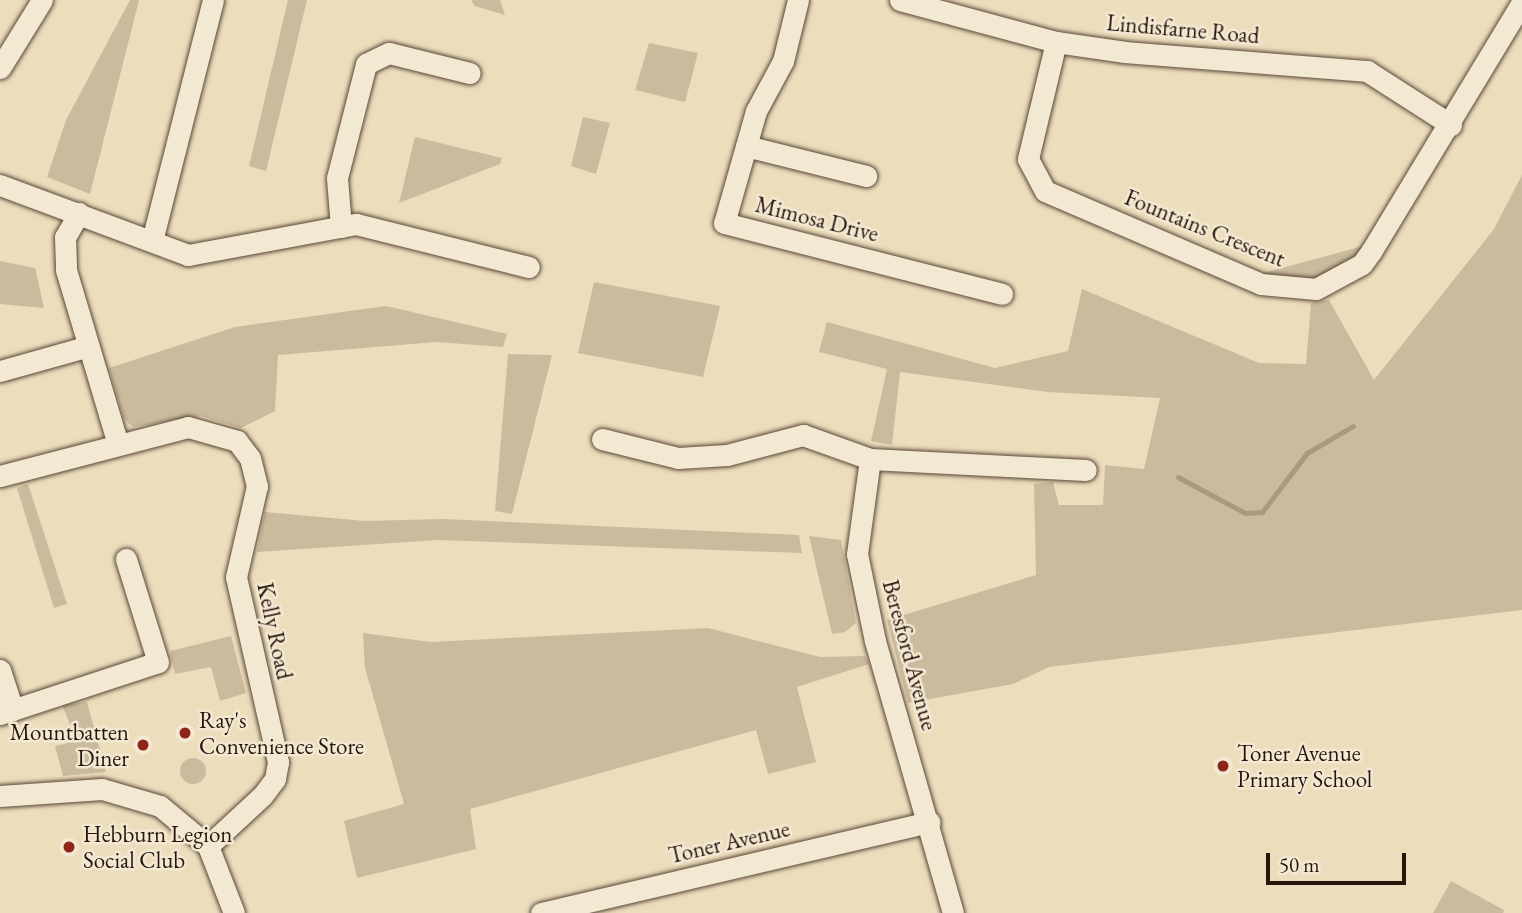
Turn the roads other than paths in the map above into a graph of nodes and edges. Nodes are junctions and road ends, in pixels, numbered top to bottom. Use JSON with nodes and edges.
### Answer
{"nodes":[{"id":1,"x":42,"y":0,"type":"edge"},
{"id":2,"x":213,"y":0,"type":"edge"},
{"id":3,"x":798,"y":0,"type":"edge"},
{"id":4,"x":900,"y":0,"type":"edge"},
{"id":5,"x":1522,"y":2,"type":"edge"},
{"id":6,"x":1056,"y":42,"type":"junction"},
{"id":7,"x":0,"y":68,"type":"edge"},
{"id":8,"x":470,"y":73,"type":"dead end"},
{"id":9,"x":1451,"y":125,"type":"junction"},
{"id":10,"x":746,"y":146,"type":"junction"},
{"id":11,"x":866,"y":176,"type":"dead end"},
{"id":12,"x":0,"y":185,"type":"edge"},
{"id":13,"x":79,"y":213,"type":"junction"},
{"id":14,"x":341,"y":227,"type":"junction"},
{"id":15,"x":152,"y":242,"type":"junction"},
{"id":16,"x":529,"y":267,"type":"dead end"},
{"id":17,"x":1002,"y":294,"type":"dead end"},
{"id":18,"x":89,"y":346,"type":"junction"},
{"id":19,"x":0,"y":371,"type":"edge"},
{"id":20,"x":602,"y":439,"type":"dead end"},
{"id":21,"x":117,"y":441,"type":"junction"},
{"id":22,"x":870,"y":459,"type":"junction"},
{"id":23,"x":1086,"y":470,"type":"dead end"},
{"id":24,"x":0,"y":476,"type":"edge"},
{"id":25,"x":126,"y":559,"type":"dead end"},
{"id":26,"x":0,"y":670,"type":"edge"},
{"id":27,"x":6,"y":712,"type":"edge"},
{"id":28,"x":0,"y":796,"type":"edge"},
{"id":29,"x":929,"y":822,"type":"junction"},
{"id":30,"x":208,"y":846,"type":"junction"},
{"id":31,"x":234,"y":913,"type":"edge"},
{"id":32,"x":541,"y":913,"type":"edge"},
{"id":33,"x":953,"y":913,"type":"edge"}],
"edges":[{"from":1,"to":7,"type":"street"},
{"from":2,"to":15,"type":"street"},
{"from":3,"to":10,"type":"street","name":"Mimosa Drive"},
{"from":4,"to":6,"type":"street","name":"Lindisfarne Road"},
{"from":5,"to":9,"type":"street","name":"Fountains Crescent"},
{"from":6,"to":9,"type":"street","name":"Lindisfarne Road"},
{"from":6,"to":9,"type":"street","name":"Fountains Crescent"},
{"from":8,"to":14,"type":"street"},
{"from":10,"to":11,"type":"street"},
{"from":10,"to":17,"type":"street","name":"Mimosa Drive"},
{"from":12,"to":13,"type":"street"},
{"from":13,"to":15,"type":"street"},
{"from":13,"to":18,"type":"street"},
{"from":14,"to":15,"type":"street"},
{"from":14,"to":16,"type":"street"},
{"from":18,"to":19,"type":"street"},
{"from":18,"to":21,"type":"street"},
{"from":20,"to":22,"type":"street"},
{"from":21,"to":24,"type":"street","name":"Kelly Road"},
{"from":21,"to":30,"type":"street","name":"Kelly Road"},
{"from":22,"to":23,"type":"street"},
{"from":22,"to":29,"type":"street","name":"Beresford Avenue"},
{"from":25,"to":27,"type":"street"},
{"from":26,"to":27,"type":"street"},
{"from":28,"to":30,"type":"street"},
{"from":29,"to":32,"type":"street","name":"Toner Avenue"},
{"from":29,"to":33,"type":"street","name":"Beresford Avenue"},
{"from":30,"to":31,"type":"street"}]}
